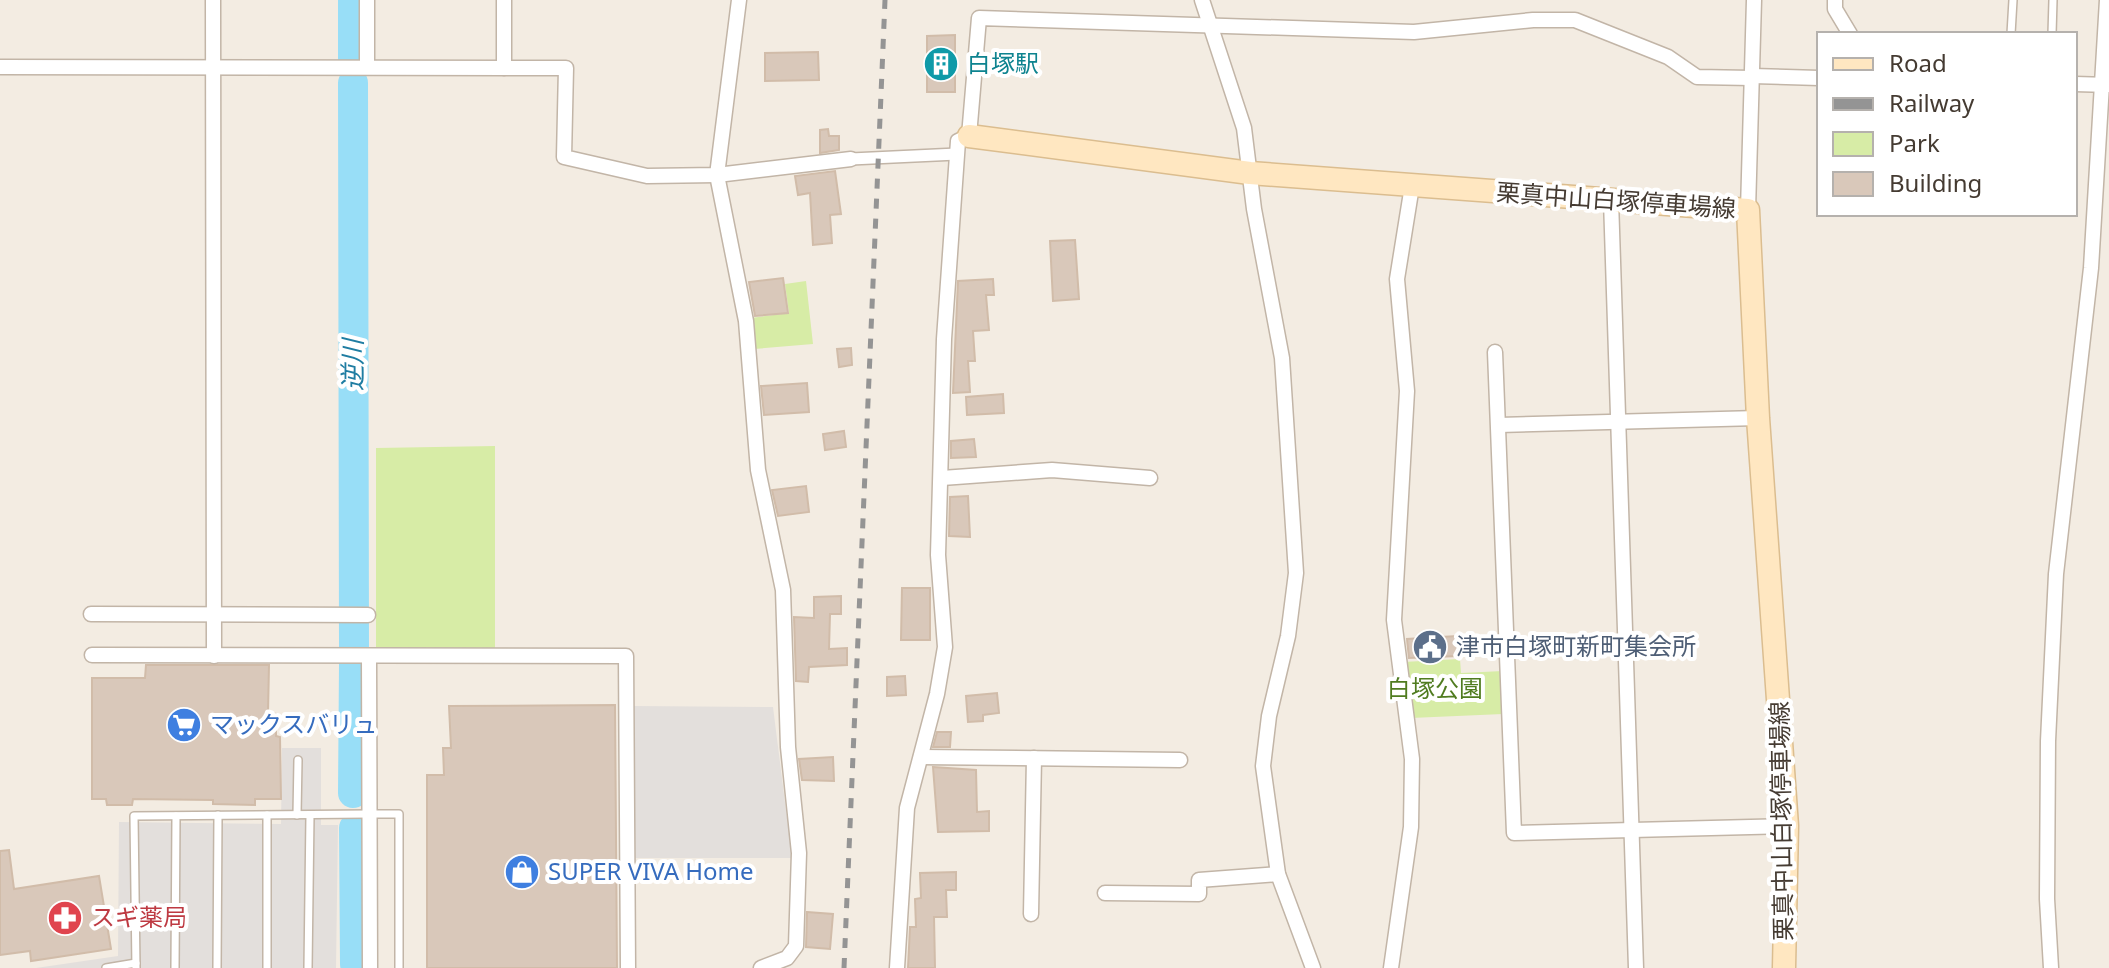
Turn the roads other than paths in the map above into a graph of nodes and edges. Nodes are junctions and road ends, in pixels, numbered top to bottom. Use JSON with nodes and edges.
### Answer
{"nodes":[{"id":1,"x":213,"y":0,"type":"edge"},
{"id":2,"x":367,"y":0,"type":"edge"},
{"id":3,"x":504,"y":0,"type":"edge"},
{"id":4,"x":739,"y":0,"type":"edge"},
{"id":5,"x":1202,"y":0,"type":"edge"},
{"id":6,"x":1754,"y":0,"type":"edge"},
{"id":7,"x":1835,"y":0,"type":"edge"},
{"id":8,"x":2013,"y":0,"type":"edge"},
{"id":9,"x":2053,"y":0,"type":"edge"},
{"id":10,"x":2107,"y":0,"type":"edge"},
{"id":11,"x":1210,"y":26,"type":"junction"},
{"id":12,"x":1849,"y":32,"type":"edge"},
{"id":13,"x":2011,"y":32,"type":"edge"},
{"id":14,"x":2052,"y":32,"type":"edge"},
{"id":15,"x":213,"y":65,"type":"junction"},
{"id":16,"x":0,"y":67,"type":"edge"},
{"id":17,"x":367,"y":67,"type":"junction"},
{"id":18,"x":504,"y":68,"type":"junction"},
{"id":19,"x":1752,"y":77,"type":"junction"},
{"id":20,"x":1817,"y":78,"type":"edge"},
{"id":21,"x":2077,"y":84,"type":"edge"},
{"id":22,"x":2105,"y":85,"type":"edge"},
{"id":23,"x":963,"y":145,"type":"junction"},
{"id":24,"x":851,"y":159,"type":"joint"},
{"id":25,"x":1250,"y":173,"type":"junction"},
{"id":26,"x":717,"y":175,"type":"junction"},
{"id":27,"x":1412,"y":186,"type":"junction"},
{"id":28,"x":1611,"y":200,"type":"junction"},
{"id":29,"x":1748,"y":210,"type":"junction"},
{"id":30,"x":1495,"y":352,"type":"dead end"},
{"id":31,"x":1758,"y":418,"type":"junction"},
{"id":32,"x":1618,"y":423,"type":"junction"},
{"id":33,"x":1499,"y":425,"type":"junction"},
{"id":34,"x":942,"y":478,"type":"junction"},
{"id":35,"x":1150,"y":478,"type":"dead end"},
{"id":36,"x":214,"y":613,"type":"junction"},
{"id":37,"x":91,"y":614,"type":"dead end"},
{"id":38,"x":368,"y":615,"type":"dead end"},
{"id":39,"x":92,"y":655,"type":"dead end"},
{"id":40,"x":214,"y":656,"type":"junction"},
{"id":41,"x":369,"y":656,"type":"junction"},
{"id":42,"x":921,"y":757,"type":"junction"},
{"id":43,"x":1034,"y":758,"type":"junction"},
{"id":44,"x":298,"y":760,"type":"dead end"},
{"id":45,"x":1180,"y":760,"type":"dead end"},
{"id":46,"x":362,"y":814,"type":"junction"},
{"id":47,"x":218,"y":815,"type":"junction"},
{"id":48,"x":267,"y":815,"type":"junction"},
{"id":49,"x":297,"y":815,"type":"junction"},
{"id":50,"x":310,"y":815,"type":"junction"},
{"id":51,"x":176,"y":816,"type":"junction"},
{"id":52,"x":1787,"y":826,"type":"junction"},
{"id":53,"x":1630,"y":830,"type":"junction"},
{"id":54,"x":1278,"y":874,"type":"junction"},
{"id":55,"x":1105,"y":893,"type":"dead end"},
{"id":56,"x":1031,"y":914,"type":"dead end"},
{"id":57,"x":136,"y":966,"type":"edge"},
{"id":58,"x":106,"y":968,"type":"edge"},
{"id":59,"x":175,"y":968,"type":"edge"},
{"id":60,"x":217,"y":968,"type":"edge"},
{"id":61,"x":267,"y":968,"type":"edge"},
{"id":62,"x":308,"y":968,"type":"edge"},
{"id":63,"x":370,"y":968,"type":"edge"},
{"id":64,"x":399,"y":968,"type":"edge"},
{"id":65,"x":628,"y":968,"type":"edge"},
{"id":66,"x":761,"y":968,"type":"edge"},
{"id":67,"x":897,"y":968,"type":"edge"},
{"id":68,"x":1313,"y":968,"type":"edge"},
{"id":69,"x":1391,"y":968,"type":"edge"},
{"id":70,"x":1636,"y":968,"type":"edge"},
{"id":71,"x":1784,"y":968,"type":"edge"},
{"id":72,"x":2051,"y":968,"type":"edge"}],
"edges":[{"from":1,"to":15,"type":"street"},
{"from":2,"to":17,"type":"street"},
{"from":3,"to":18,"type":"street"},
{"from":4,"to":26,"type":"street"},
{"from":5,"to":11,"type":"street"},
{"from":6,"to":19,"type":"street"},
{"from":7,"to":12,"type":"street"},
{"from":8,"to":13,"type":"lane"},
{"from":9,"to":14,"type":"lane"},
{"from":10,"to":22,"type":"street"},
{"from":11,"to":19,"type":"street"},
{"from":11,"to":23,"type":"street"},
{"from":11,"to":25,"type":"street"},
{"from":15,"to":16,"type":"street"},
{"from":15,"to":17,"type":"street"},
{"from":15,"to":36,"type":"street"},
{"from":17,"to":18,"type":"street"},
{"from":18,"to":26,"type":"street"},
{"from":19,"to":20,"type":"street"},
{"from":19,"to":29,"type":"street"},
{"from":21,"to":22,"type":"street"},
{"from":22,"to":72,"type":"street"},
{"from":23,"to":24,"type":"street"},
{"from":23,"to":25,"type":"main road","name":"栗真中山白塚停車場線"},
{"from":23,"to":34,"type":"street"},
{"from":24,"to":26,"type":"street"},
{"from":25,"to":27,"type":"main road","name":"栗真中山白塚停車場線"},
{"from":25,"to":54,"type":"street"},
{"from":26,"to":66,"type":"street"},
{"from":27,"to":28,"type":"main road","name":"栗真中山白塚停車場線"},
{"from":27,"to":69,"type":"street"},
{"from":28,"to":29,"type":"main road","name":"栗真中山白塚停車場線"},
{"from":28,"to":32,"type":"street"},
{"from":29,"to":31,"type":"main road","name":"栗真中山白塚停車場線"},
{"from":30,"to":33,"type":"street"},
{"from":31,"to":32,"type":"street"},
{"from":31,"to":52,"type":"main road","name":"栗真中山白塚停車場線"},
{"from":32,"to":33,"type":"street"},
{"from":32,"to":53,"type":"street"},
{"from":33,"to":53,"type":"street"},
{"from":34,"to":35,"type":"street"},
{"from":34,"to":42,"type":"street"},
{"from":36,"to":37,"type":"street"},
{"from":36,"to":38,"type":"street"},
{"from":36,"to":40,"type":"street"},
{"from":39,"to":40,"type":"street"},
{"from":40,"to":41,"type":"street"},
{"from":41,"to":46,"type":"street"},
{"from":41,"to":65,"type":"street"},
{"from":42,"to":43,"type":"street"},
{"from":42,"to":67,"type":"street"},
{"from":43,"to":45,"type":"street"},
{"from":43,"to":56,"type":"street"},
{"from":44,"to":49,"type":"lane"},
{"from":46,"to":50,"type":"lane"},
{"from":46,"to":63,"type":"street"},
{"from":46,"to":64,"type":"lane"},
{"from":47,"to":48,"type":"lane"},
{"from":47,"to":51,"type":"lane"},
{"from":47,"to":60,"type":"lane"},
{"from":48,"to":49,"type":"lane"},
{"from":48,"to":61,"type":"lane"},
{"from":49,"to":50,"type":"lane"},
{"from":50,"to":62,"type":"lane"},
{"from":51,"to":57,"type":"lane"},
{"from":51,"to":59,"type":"lane"},
{"from":52,"to":53,"type":"street"},
{"from":52,"to":71,"type":"main road","name":"栗真中山白塚停車場線"},
{"from":53,"to":70,"type":"street"},
{"from":54,"to":55,"type":"street"},
{"from":54,"to":68,"type":"street"},
{"from":57,"to":58,"type":"lane"}]}
